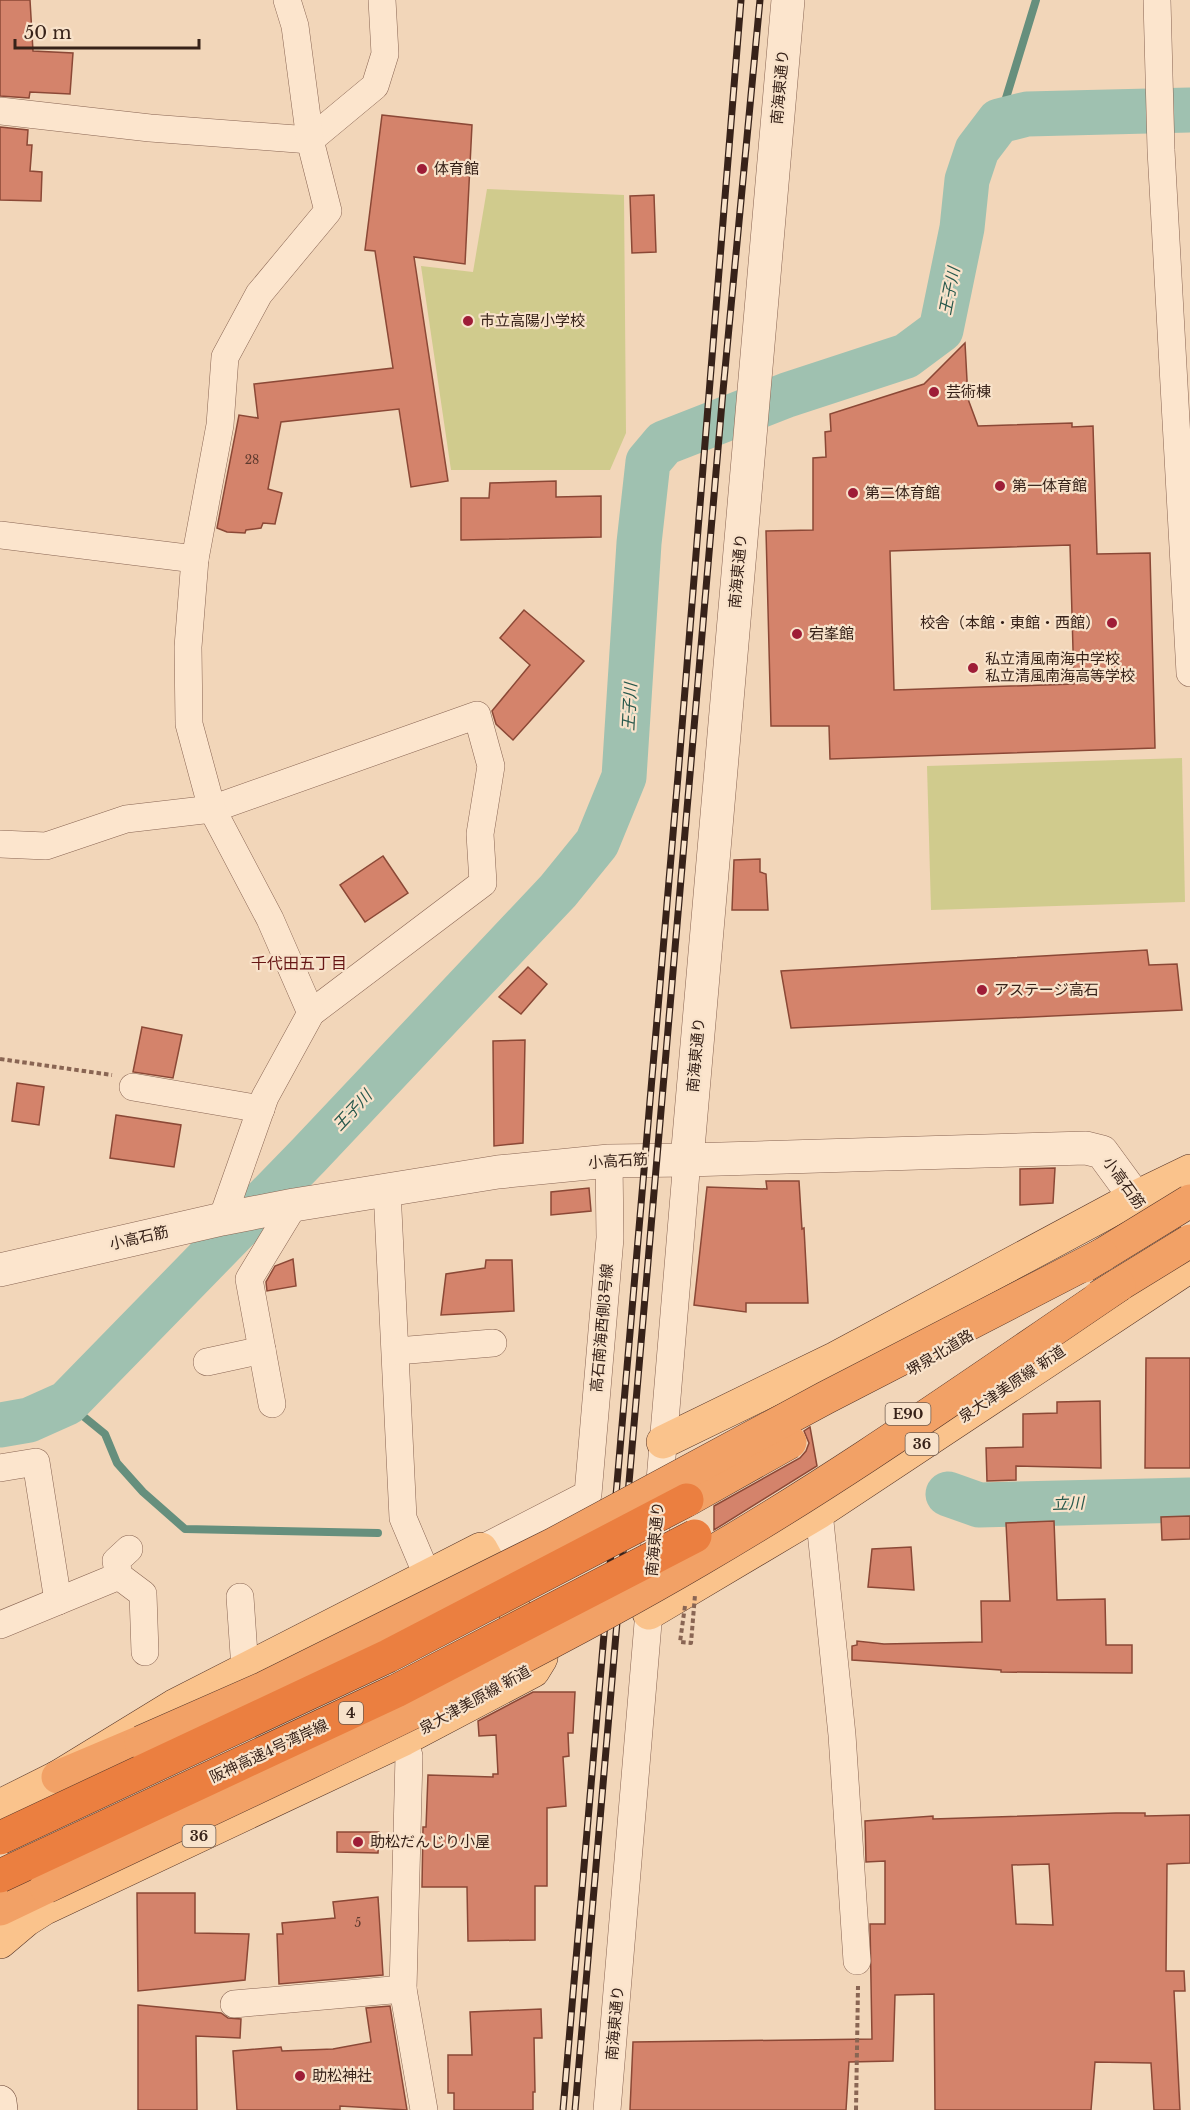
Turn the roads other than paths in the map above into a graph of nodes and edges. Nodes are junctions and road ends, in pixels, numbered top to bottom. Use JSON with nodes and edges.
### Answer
{"nodes":[{"id":1,"x":287,"y":0,"type":"edge"},
{"id":2,"x":382,"y":0,"type":"edge"},
{"id":3,"x":788,"y":0,"type":"edge"},
{"id":4,"x":1157,"y":0,"type":"edge"},
{"id":5,"x":0,"y":111,"type":"edge"},
{"id":6,"x":310,"y":140,"type":"junction"},
{"id":7,"x":0,"y":535,"type":"edge"},
{"id":8,"x":195,"y":559,"type":"junction"},
{"id":9,"x":1190,"y":673,"type":"edge"},
{"id":10,"x":212,"y":809,"type":"junction"},
{"id":11,"x":0,"y":844,"type":"edge"},
{"id":12,"x":310,"y":1012,"type":"junction"},
{"id":13,"x":133,"y":1088,"type":"road end"},
{"id":14,"x":261,"y":1109,"type":"junction"},
{"id":15,"x":687,"y":1160,"type":"junction"},
{"id":16,"x":609,"y":1161,"type":"junction"},
{"id":17,"x":1190,"y":1171,"type":"edge"},
{"id":18,"x":387,"y":1190,"type":"junction"},
{"id":19,"x":1134,"y":1198,"type":"junction"},
{"id":20,"x":1190,"y":1201,"type":"edge"},
{"id":21,"x":294,"y":1205,"type":"junction"},
{"id":22,"x":222,"y":1218,"type":"junction"},
{"id":23,"x":1102,"y":1255,"type":"junction"},
{"id":24,"x":1189,"y":1263,"type":"edge"},
{"id":25,"x":0,"y":1270,"type":"edge"},
{"id":26,"x":1119,"y":1285,"type":"junction"},
{"id":27,"x":493,"y":1343,"type":"dead end"},
{"id":28,"x":262,"y":1350,"type":"junction"},
{"id":29,"x":397,"y":1351,"type":"junction"},
{"id":30,"x":207,"y":1362,"type":"dead end"},
{"id":31,"x":272,"y":1404,"type":"dead end"},
{"id":32,"x":663,"y":1442,"type":"junction"},
{"id":33,"x":0,"y":1468,"type":"edge"},
{"id":34,"x":687,"y":1500,"type":"joint"},
{"id":35,"x":819,"y":1512,"type":"junction"},
{"id":36,"x":695,"y":1536,"type":"joint"},
{"id":37,"x":129,"y":1549,"type":"dead end"},
{"id":38,"x":481,"y":1549,"type":"junction"},
{"id":39,"x":427,"y":1575,"type":"junction"},
{"id":40,"x":119,"y":1576,"type":"junction"},
{"id":41,"x":240,"y":1597,"type":"dead end"},
{"id":42,"x":58,"y":1601,"type":"junction"},
{"id":43,"x":649,"y":1613,"type":"junction"},
{"id":44,"x":0,"y":1625,"type":"edge"},
{"id":45,"x":145,"y":1652,"type":"dead end"},
{"id":46,"x":244,"y":1669,"type":"junction"},
{"id":47,"x":404,"y":1739,"type":"junction"},
{"id":48,"x":58,"y":1777,"type":"junction"},
{"id":49,"x":0,"y":1806,"type":"edge"},
{"id":50,"x":0,"y":1838,"type":"edge"},
{"id":51,"x":0,"y":1876,"type":"edge"},
{"id":52,"x":0,"y":1908,"type":"edge"},
{"id":53,"x":0,"y":1942,"type":"edge"},
{"id":54,"x":857,"y":1961,"type":"road end"},
{"id":55,"x":403,"y":1989,"type":"junction"},
{"id":56,"x":234,"y":2004,"type":"dead end"},
{"id":57,"x":0,"y":2102,"type":"edge"},
{"id":58,"x":1,"y":2110,"type":"edge"},
{"id":59,"x":424,"y":2110,"type":"edge"},
{"id":60,"x":607,"y":2110,"type":"edge"}],
"edges":[{"from":1,"to":6,"type":"street"},
{"from":2,"to":6,"type":"street"},
{"from":3,"to":15,"type":"street","name":"南海東通り"},
{"from":4,"to":9,"type":"street"},
{"from":5,"to":6,"type":"street"},
{"from":6,"to":8,"type":"street"},
{"from":7,"to":8,"type":"street"},
{"from":8,"to":10,"type":"street"},
{"from":10,"to":11,"type":"street"},
{"from":10,"to":12,"type":"street"},
{"from":10,"to":12,"type":"street"},
{"from":12,"to":14,"type":"street"},
{"from":13,"to":14,"type":"street"},
{"from":14,"to":22,"type":"street"},
{"from":15,"to":16,"type":"street","name":"小高石筋"},
{"from":15,"to":19,"type":"street","name":"小高石筋"},
{"from":15,"to":32,"type":"street","name":"南海東通り"},
{"from":16,"to":18,"type":"street","name":"小高石筋"},
{"from":16,"to":38,"type":"street","name":"高石南海西側3号線"},
{"from":17,"to":19,"type":"main road"},
{"from":18,"to":21,"type":"street","name":"小高石筋"},
{"from":18,"to":29,"type":"street"},
{"from":19,"to":24,"type":"street","name":"小高石筋"},
{"from":19,"to":32,"type":"main road"},
{"from":20,"to":23,"type":"highway","name":"堺泉北道路","number":"E90","bridge":true},
{"from":21,"to":22,"type":"street","name":"小高石筋"},
{"from":21,"to":28,"type":"street"},
{"from":22,"to":25,"type":"street","name":"小高石筋"},
{"from":23,"to":34,"type":"highway","name":"堺泉北道路","number":"E90","bridge":true},
{"from":23,"to":48,"type":"highway","bridge":true},
{"from":24,"to":26,"type":"highway","number":"E90","bridge":true},
{"from":24,"to":35,"type":"main road","name":"泉大津美原線 新道","number":"36"},
{"from":26,"to":36,"type":"highway","number":"E90","bridge":true},
{"from":26,"to":52,"type":"highway","bridge":true},
{"from":27,"to":29,"type":"street"},
{"from":28,"to":30,"type":"street"},
{"from":28,"to":31,"type":"street"},
{"from":29,"to":39,"type":"street"},
{"from":32,"to":43,"type":"street","name":"南海東通り"},
{"from":33,"to":42,"type":"street"},
{"from":34,"to":50,"type":"highway","number":"4","bridge":true},
{"from":35,"to":43,"type":"main road","name":"泉大津美原線 新道","number":"36"},
{"from":35,"to":54,"type":"street"},
{"from":36,"to":51,"type":"highway","name":"阪神高速4号湾岸線","number":"4","bridge":true},
{"from":37,"to":40,"type":"street"},
{"from":38,"to":39,"type":"main road"},
{"from":38,"to":47,"type":"main road","name":"泉大津美原線 新道","number":"36"},
{"from":39,"to":46,"type":"main road"},
{"from":40,"to":42,"type":"street"},
{"from":40,"to":45,"type":"street"},
{"from":41,"to":46,"type":"street"},
{"from":42,"to":44,"type":"street"},
{"from":43,"to":60,"type":"street","name":"南海東通り"},
{"from":46,"to":48,"type":"main road"},
{"from":47,"to":53,"type":"main road","name":"泉大津美原線 新道","number":"36"},
{"from":47,"to":55,"type":"street"},
{"from":48,"to":49,"type":"main road"},
{"from":55,"to":56,"type":"street"},
{"from":55,"to":59,"type":"street"},
{"from":57,"to":58,"type":"street"}]}
